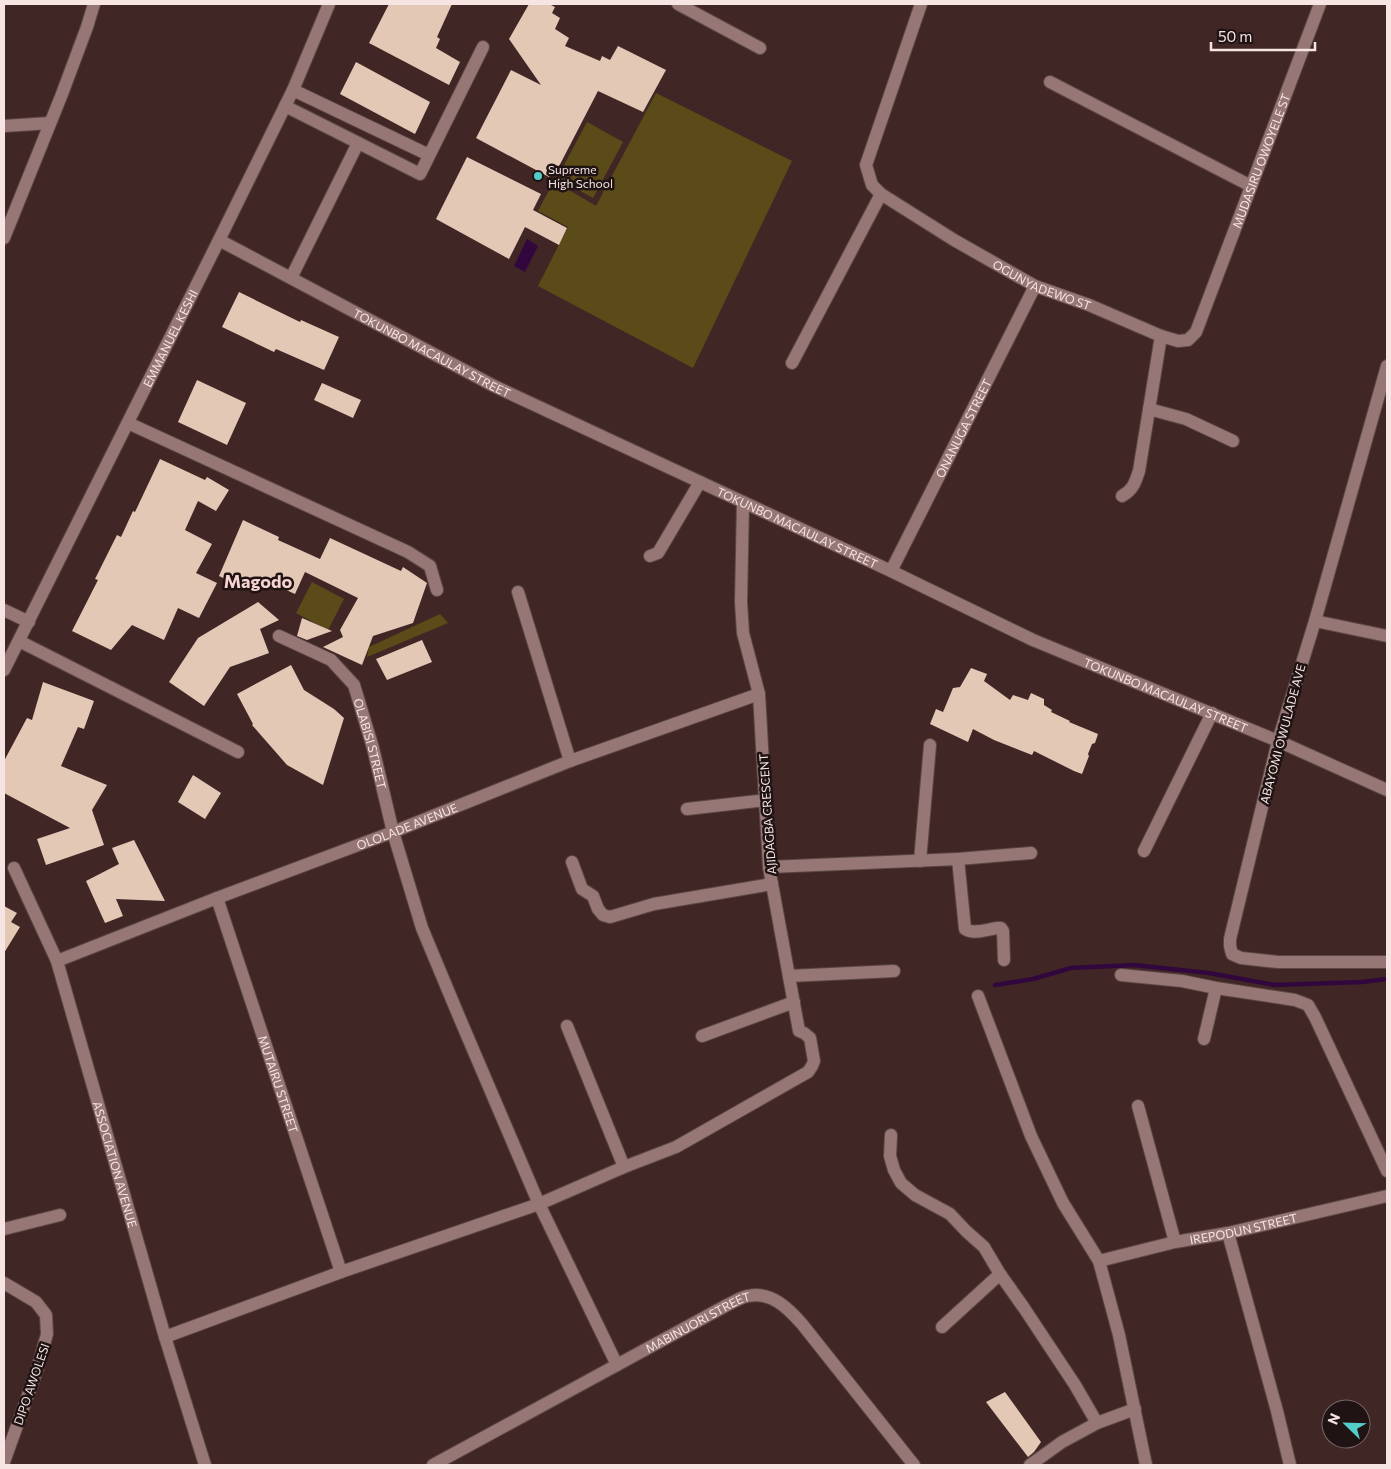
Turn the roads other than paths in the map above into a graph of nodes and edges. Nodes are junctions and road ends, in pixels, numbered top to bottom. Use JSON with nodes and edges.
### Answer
{"nodes":[{"id":1,"x":94,"y":4,"type":"edge"},
{"id":2,"x":329,"y":4,"type":"edge"},
{"id":3,"x":678,"y":4,"type":"edge"},
{"id":4,"x":921,"y":4,"type":"edge"},
{"id":5,"x":1320,"y":4,"type":"edge"},
{"id":6,"x":483,"y":47,"type":"dead end"},
{"id":7,"x":760,"y":48,"type":"dead end"},
{"id":8,"x":1050,"y":82,"type":"dead end"},
{"id":9,"x":293,"y":90,"type":"junction"},
{"id":10,"x":284,"y":106,"type":"junction"},
{"id":11,"x":50,"y":123,"type":"junction"},
{"id":12,"x":4,"y":126,"type":"edge"},
{"id":13,"x":358,"y":143,"type":"junction"},
{"id":14,"x":429,"y":155,"type":"junction"},
{"id":15,"x":1250,"y":186,"type":"junction"},
{"id":16,"x":881,"y":194,"type":"junction"},
{"id":17,"x":4,"y":238,"type":"edge"},
{"id":18,"x":219,"y":240,"type":"junction"},
{"id":19,"x":291,"y":278,"type":"junction"},
{"id":20,"x":1035,"y":286,"type":"junction"},
{"id":21,"x":1202,"y":318,"type":"joint"},
{"id":22,"x":1161,"y":336,"type":"junction"},
{"id":23,"x":792,"y":363,"type":"dead end"},
{"id":24,"x":1387,"y":366,"type":"edge"},
{"id":25,"x":1149,"y":409,"type":"junction"},
{"id":26,"x":128,"y":424,"type":"junction"},
{"id":27,"x":1233,"y":440,"type":"dead end"},
{"id":28,"x":700,"y":482,"type":"junction"},
{"id":29,"x":1122,"y":496,"type":"dead end"},
{"id":30,"x":743,"y":502,"type":"junction"},
{"id":31,"x":650,"y":556,"type":"dead end"},
{"id":32,"x":891,"y":571,"type":"junction"},
{"id":33,"x":438,"y":590,"type":"dead end"},
{"id":34,"x":518,"y":592,"type":"dead end"},
{"id":35,"x":4,"y":610,"type":"edge"},
{"id":36,"x":1315,"y":621,"type":"junction"},
{"id":37,"x":29,"y":622,"type":"junction"},
{"id":38,"x":279,"y":636,"type":"dead end"},
{"id":39,"x":1387,"y":636,"type":"edge"},
{"id":40,"x":19,"y":641,"type":"junction"},
{"id":41,"x":4,"y":670,"type":"edge"},
{"id":42,"x":759,"y":694,"type":"junction"},
{"id":43,"x":1212,"y":713,"type":"junction"},
{"id":44,"x":1278,"y":741,"type":"junction"},
{"id":45,"x":930,"y":745,"type":"dead end"},
{"id":46,"x":238,"y":752,"type":"dead end"},
{"id":47,"x":570,"y":761,"type":"junction"},
{"id":48,"x":1387,"y":790,"type":"edge"},
{"id":49,"x":766,"y":800,"type":"junction"},
{"id":50,"x":686,"y":809,"type":"dead end"},
{"id":51,"x":393,"y":832,"type":"junction"},
{"id":52,"x":1144,"y":851,"type":"dead end"},
{"id":53,"x":1031,"y":853,"type":"dead end"},
{"id":54,"x":958,"y":859,"type":"junction"},
{"id":55,"x":920,"y":861,"type":"junction"},
{"id":56,"x":572,"y":862,"type":"dead end"},
{"id":57,"x":770,"y":867,"type":"junction"},
{"id":58,"x":14,"y":868,"type":"dead end"},
{"id":59,"x":772,"y":884,"type":"junction"},
{"id":60,"x":217,"y":898,"type":"junction"},
{"id":61,"x":1004,"y":960,"type":"dead end"},
{"id":62,"x":57,"y":961,"type":"junction"},
{"id":63,"x":1387,"y":962,"type":"edge"},
{"id":64,"x":894,"y":971,"type":"dead end"},
{"id":65,"x":1121,"y":974,"type":"dead end"},
{"id":66,"x":789,"y":976,"type":"junction"},
{"id":67,"x":1216,"y":988,"type":"junction"},
{"id":68,"x":978,"y":996,"type":"dead end"},
{"id":69,"x":794,"y":1002,"type":"junction"},
{"id":70,"x":567,"y":1026,"type":"dead end"},
{"id":71,"x":702,"y":1036,"type":"dead end"},
{"id":72,"x":1204,"y":1039,"type":"dead end"},
{"id":73,"x":1138,"y":1106,"type":"dead end"},
{"id":74,"x":891,"y":1135,"type":"dead end"},
{"id":75,"x":624,"y":1166,"type":"junction"},
{"id":76,"x":1387,"y":1171,"type":"edge"},
{"id":77,"x":1387,"y":1196,"type":"edge"},
{"id":78,"x":539,"y":1204,"type":"junction"},
{"id":79,"x":60,"y":1215,"type":"dead end"},
{"id":80,"x":4,"y":1229,"type":"edge"},
{"id":81,"x":1228,"y":1232,"type":"junction"},
{"id":82,"x":1175,"y":1242,"type":"junction"},
{"id":83,"x":1099,"y":1261,"type":"junction"},
{"id":84,"x":341,"y":1272,"type":"junction"},
{"id":85,"x":1000,"y":1274,"type":"junction"},
{"id":86,"x":4,"y":1283,"type":"edge"},
{"id":87,"x":942,"y":1327,"type":"dead end"},
{"id":88,"x":165,"y":1337,"type":"junction"},
{"id":89,"x":618,"y":1365,"type":"junction"},
{"id":90,"x":1135,"y":1409,"type":"junction"},
{"id":91,"x":1097,"y":1423,"type":"junction"},
{"id":92,"x":4,"y":1462,"type":"edge"},
{"id":93,"x":206,"y":1465,"type":"edge"},
{"id":94,"x":433,"y":1465,"type":"edge"},
{"id":95,"x":914,"y":1465,"type":"edge"},
{"id":96,"x":1030,"y":1465,"type":"edge"},
{"id":97,"x":1146,"y":1465,"type":"edge"},
{"id":98,"x":1290,"y":1465,"type":"edge"}],
"edges":[{"from":1,"to":11,"type":"street"},
{"from":2,"to":9,"type":"street","name":"EMMANUEL KESHI"},
{"from":3,"to":7,"type":"street"},
{"from":4,"to":16,"type":"street"},
{"from":5,"to":15,"type":"street","name":"MUDASIRU OWOYELE ST"},
{"from":6,"to":14,"type":"street"},
{"from":8,"to":15,"type":"street"},
{"from":9,"to":10,"type":"street","name":"EMMANUEL KESHI"},
{"from":9,"to":14,"type":"street"},
{"from":10,"to":13,"type":"street"},
{"from":10,"to":18,"type":"street","name":"EMMANUEL KESHI"},
{"from":11,"to":12,"type":"street"},
{"from":11,"to":17,"type":"street"},
{"from":13,"to":14,"type":"street"},
{"from":13,"to":19,"type":"street"},
{"from":15,"to":21,"type":"street","name":"MUDASIRU OWOYELE ST"},
{"from":16,"to":20,"type":"street","name":"OGUNYADEWO ST"},
{"from":16,"to":23,"type":"street"},
{"from":18,"to":19,"type":"street","name":"TOKUNBO MACAULAY STREET"},
{"from":18,"to":26,"type":"street","name":"EMMANUEL KESHI"},
{"from":19,"to":28,"type":"street","name":"TOKUNBO MACAULAY STREET"},
{"from":20,"to":22,"type":"street","name":"OGUNYADEWO ST"},
{"from":20,"to":32,"type":"street","name":"ONANUGA STREET"},
{"from":21,"to":22,"type":"street","name":"OGUNYADEWO ST"},
{"from":22,"to":25,"type":"street"},
{"from":24,"to":36,"type":"street","name":"ABAYOMI OWULADE AVE"},
{"from":25,"to":27,"type":"street"},
{"from":25,"to":29,"type":"street"},
{"from":26,"to":33,"type":"street"},
{"from":26,"to":37,"type":"street","name":"EMMANUEL KESHI"},
{"from":28,"to":30,"type":"street","name":"TOKUNBO MACAULAY STREET"},
{"from":28,"to":31,"type":"street"},
{"from":30,"to":32,"type":"street","name":"TOKUNBO MACAULAY STREET"},
{"from":30,"to":42,"type":"street","name":"AJIDAGBA CRESCENT"},
{"from":32,"to":43,"type":"street","name":"TOKUNBO MACAULAY STREET"},
{"from":34,"to":47,"type":"street"},
{"from":35,"to":37,"type":"street"},
{"from":36,"to":39,"type":"street"},
{"from":36,"to":44,"type":"street","name":"ABAYOMI OWULADE AVE"},
{"from":37,"to":40,"type":"street","name":"EMMANUEL KESHI"},
{"from":38,"to":51,"type":"street","name":"OLABISI STREET"},
{"from":40,"to":41,"type":"street","name":"EMMANUEL KESHI"},
{"from":40,"to":46,"type":"street"},
{"from":42,"to":47,"type":"street","name":"OLOLADE AVENUE"},
{"from":42,"to":49,"type":"street","name":"AJIDAGBA CRESCENT"},
{"from":43,"to":44,"type":"street","name":"TOKUNBO MACAULAY STREET"},
{"from":43,"to":52,"type":"street"},
{"from":44,"to":48,"type":"street","name":"TOKUNBO MACAULAY STREET"},
{"from":44,"to":63,"type":"street","name":"ABAYOMI OWULADE AVE"},
{"from":45,"to":55,"type":"street"},
{"from":47,"to":51,"type":"street","name":"OLOLADE AVENUE"},
{"from":49,"to":50,"type":"street"},
{"from":49,"to":57,"type":"street","name":"AJIDAGBA CRESCENT"},
{"from":51,"to":60,"type":"street","name":"OLOLADE AVENUE"},
{"from":51,"to":78,"type":"street","name":"OLABISI STREET"},
{"from":53,"to":54,"type":"street"},
{"from":54,"to":55,"type":"street"},
{"from":54,"to":61,"type":"street"},
{"from":55,"to":57,"type":"street"},
{"from":56,"to":59,"type":"street"},
{"from":57,"to":59,"type":"street","name":"AJIDAGBA CRESCENT"},
{"from":58,"to":62,"type":"street","name":"ASSOCIATION AVENUE"},
{"from":59,"to":66,"type":"street","name":"AJIDAGBA CRESCENT"},
{"from":60,"to":62,"type":"street","name":"OLOLADE AVENUE"},
{"from":60,"to":84,"type":"street","name":"MUTAIRU STREET"},
{"from":62,"to":88,"type":"street","name":"ASSOCIATION AVENUE"},
{"from":64,"to":66,"type":"street"},
{"from":65,"to":67,"type":"street"},
{"from":66,"to":69,"type":"street","name":"AJIDAGBA CRESCENT"},
{"from":67,"to":72,"type":"street"},
{"from":67,"to":76,"type":"street"},
{"from":68,"to":83,"type":"street"},
{"from":69,"to":71,"type":"street"},
{"from":69,"to":75,"type":"street","name":"AJIDAGBA CRESCENT"},
{"from":70,"to":75,"type":"street"},
{"from":73,"to":82,"type":"street"},
{"from":74,"to":85,"type":"street"},
{"from":75,"to":78,"type":"street","name":"AJIDAGBA CRESCENT"},
{"from":77,"to":81,"type":"street","name":"IREPODUN STREET"},
{"from":78,"to":84,"type":"street","name":"AJIDAGBA CRESCENT"},
{"from":78,"to":89,"type":"street","name":"OLABISI STREET"},
{"from":79,"to":80,"type":"street"},
{"from":81,"to":82,"type":"street","name":"IREPODUN STREET"},
{"from":81,"to":98,"type":"street"},
{"from":82,"to":83,"type":"street","name":"IREPODUN STREET"},
{"from":83,"to":90,"type":"street"},
{"from":84,"to":88,"type":"street","name":"AJIDAGBA CRESCENT"},
{"from":85,"to":87,"type":"street"},
{"from":85,"to":91,"type":"street"},
{"from":86,"to":92,"type":"street","name":"DIPO AWOLESI"},
{"from":88,"to":93,"type":"street","name":"ASSOCIATION AVENUE"},
{"from":89,"to":94,"type":"street","name":"MABINUORI STREET"},
{"from":89,"to":95,"type":"street","name":"MABINUORI STREET"},
{"from":90,"to":91,"type":"street"},
{"from":90,"to":97,"type":"street"},
{"from":91,"to":96,"type":"street"}]}
